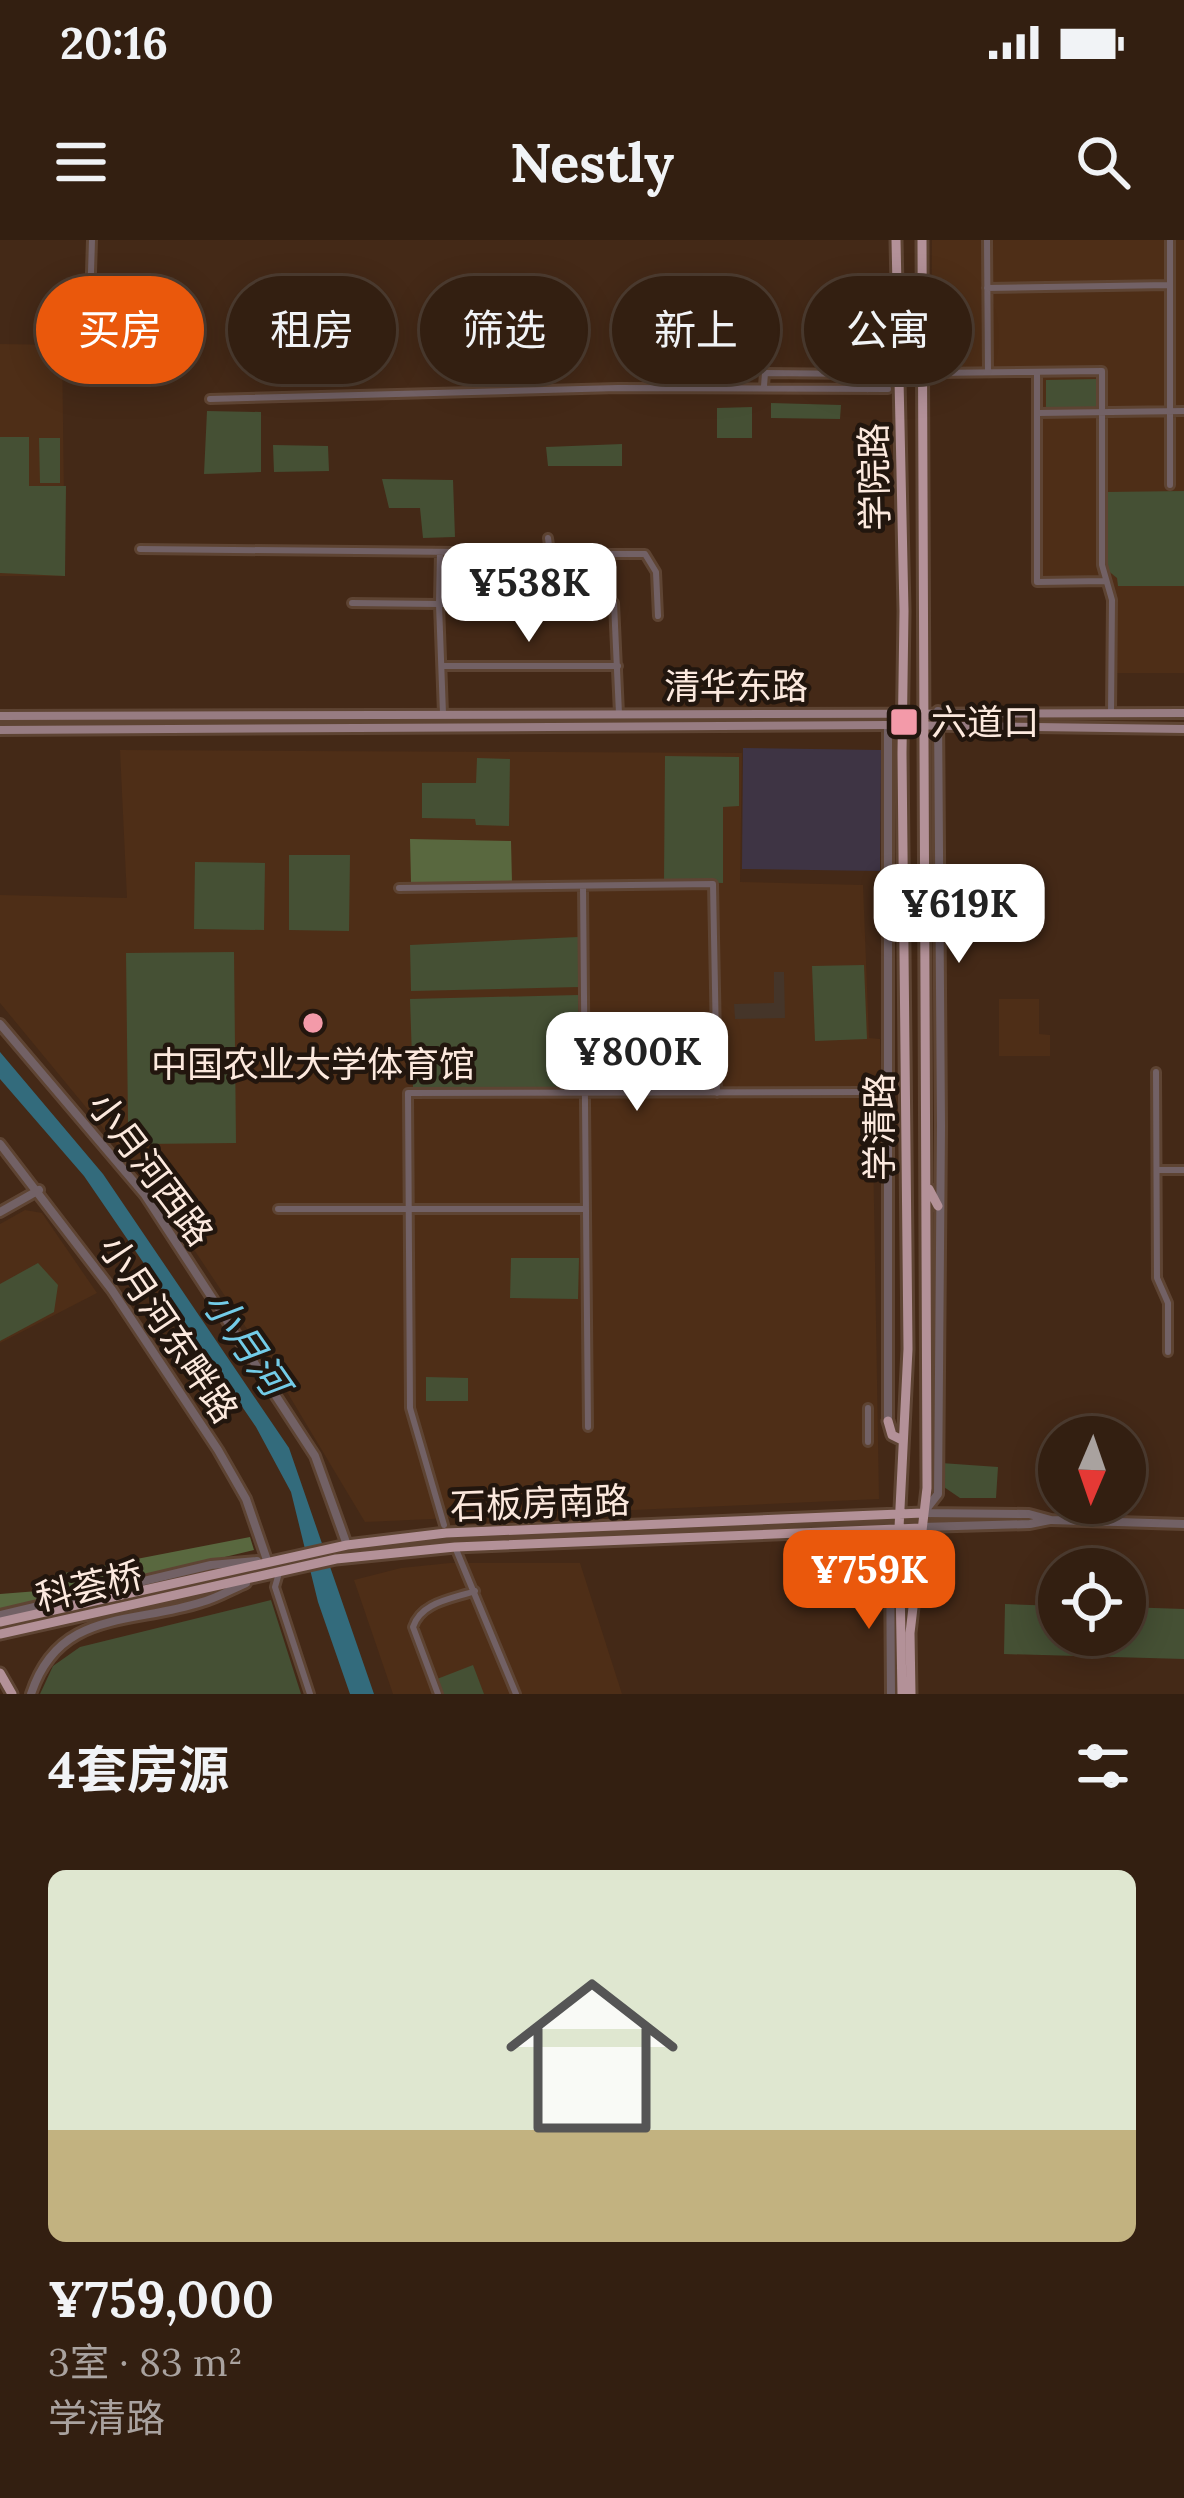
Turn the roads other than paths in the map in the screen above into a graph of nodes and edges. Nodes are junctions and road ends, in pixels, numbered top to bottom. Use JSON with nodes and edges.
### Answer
{"nodes":[{"id":1,"x":92,"y":240,"type":"edge"},
{"id":2,"x":896,"y":240,"type":"edge"},
{"id":3,"x":922,"y":240,"type":"edge"},
{"id":4,"x":987,"y":240,"type":"edge"},
{"id":5,"x":1170,"y":240,"type":"edge"},
{"id":6,"x":91,"y":276,"type":"edge"},
{"id":7,"x":897,"y":276,"type":"edge"},
{"id":8,"x":1169,"y":285,"type":"junction"},
{"id":9,"x":987,"y":288,"type":"junction"},
{"id":10,"x":1169,"y":301,"type":"junction"},
{"id":11,"x":1184,"y":301,"type":"edge"},
{"id":12,"x":972,"y":372,"type":"edge"},
{"id":13,"x":988,"y":372,"type":"junction"},
{"id":14,"x":1037,"y":372,"type":"junction"},
{"id":15,"x":888,"y":384,"type":"edge"},
{"id":16,"x":899,"y":384,"type":"edge"},
{"id":17,"x":764,"y":386,"type":"junction"},
{"id":18,"x":868,"y":389,"type":"junction"},
{"id":19,"x":210,"y":399,"type":"dead end"},
{"id":20,"x":888,"y":407,"type":"dead end"},
{"id":21,"x":1170,"y":411,"type":"junction"},
{"id":22,"x":1184,"y":411,"type":"edge"},
{"id":23,"x":1102,"y":412,"type":"junction"},
{"id":24,"x":1038,"y":413,"type":"junction"},
{"id":25,"x":900,"y":428,"type":"junction"},
{"id":26,"x":931,"y":472,"type":"dead end"},
{"id":27,"x":1170,"y":485,"type":"dead end"},
{"id":28,"x":925,"y":495,"type":"junction"},
{"id":29,"x":548,"y":538,"type":"dead end"},
{"id":30,"x":140,"y":549,"type":"dead end"},
{"id":31,"x":440,"y":551,"type":"junction"},
{"id":32,"x":550,"y":553,"type":"junction"},
{"id":33,"x":569,"y":554,"type":"junction"},
{"id":34,"x":1106,"y":581,"type":"junction"},
{"id":35,"x":352,"y":603,"type":"dead end"},
{"id":36,"x":614,"y":603,"type":"junction"},
{"id":37,"x":439,"y":604,"type":"junction"},
{"id":38,"x":658,"y":616,"type":"dead end"},
{"id":39,"x":441,"y":666,"type":"junction"},
{"id":40,"x":618,"y":666,"type":"junction"},
{"id":41,"x":925,"y":711,"type":"junction"},
{"id":42,"x":938,"y":711,"type":"junction"},
{"id":43,"x":904,"y":712,"type":"junction"},
{"id":44,"x":1111,"y":713,"type":"junction"},
{"id":45,"x":1184,"y":713,"type":"edge"},
{"id":46,"x":442,"y":714,"type":"junction"},
{"id":47,"x":619,"y":714,"type":"junction"},
{"id":48,"x":98,"y":715,"type":"junction"},
{"id":49,"x":0,"y":716,"type":"edge"},
{"id":50,"x":888,"y":725,"type":"junction"},
{"id":51,"x":903,"y":725,"type":"junction"},
{"id":52,"x":925,"y":725,"type":"junction"},
{"id":53,"x":938,"y":725,"type":"junction"},
{"id":54,"x":1184,"y":729,"type":"edge"},
{"id":55,"x":0,"y":730,"type":"edge"},
{"id":56,"x":97,"y":731,"type":"junction"},
{"id":57,"x":925,"y":884,"type":"junction"},
{"id":58,"x":583,"y":887,"type":"junction"},
{"id":59,"x":399,"y":888,"type":"dead end"},
{"id":60,"x":937,"y":917,"type":"junction"},
{"id":61,"x":0,"y":1024,"type":"edge"},
{"id":62,"x":1156,"y":1072,"type":"dead end"},
{"id":63,"x":866,"y":1092,"type":"dead end"},
{"id":64,"x":584,"y":1093,"type":"junction"},
{"id":65,"x":717,"y":1093,"type":"junction"},
{"id":66,"x":0,"y":1144,"type":"edge"},
{"id":67,"x":1158,"y":1170,"type":"junction"},
{"id":68,"x":1184,"y":1170,"type":"edge"},
{"id":69,"x":927,"y":1184,"type":"junction"},
{"id":70,"x":39,"y":1190,"type":"junction"},
{"id":71,"x":938,"y":1206,"type":"junction"},
{"id":72,"x":407,"y":1209,"type":"junction"},
{"id":73,"x":585,"y":1209,"type":"junction"},
{"id":74,"x":278,"y":1210,"type":"dead end"},
{"id":75,"x":0,"y":1213,"type":"edge"},
{"id":76,"x":1168,"y":1352,"type":"dead end"},
{"id":77,"x":868,"y":1408,"type":"dead end"},
{"id":78,"x":888,"y":1421,"type":"joint"},
{"id":79,"x":588,"y":1426,"type":"dead end"},
{"id":80,"x":902,"y":1440,"type":"junction"},
{"id":81,"x":868,"y":1442,"type":"dead end"},
{"id":82,"x":923,"y":1514,"type":"junction"},
{"id":83,"x":900,"y":1515,"type":"junction"},
{"id":84,"x":1038,"y":1516,"type":"edge"},
{"id":85,"x":1038,"y":1523,"type":"edge"},
{"id":86,"x":1146,"y":1523,"type":"edge"},
{"id":87,"x":1184,"y":1524,"type":"edge"},
{"id":88,"x":444,"y":1525,"type":"dead end"},
{"id":89,"x":899,"y":1528,"type":"junction"},
{"id":90,"x":921,"y":1528,"type":"junction"},
{"id":91,"x":347,"y":1544,"type":"junction"},
{"id":92,"x":455,"y":1546,"type":"junction"},
{"id":93,"x":266,"y":1564,"type":"junction"},
{"id":94,"x":281,"y":1570,"type":"junction"},
{"id":95,"x":187,"y":1578,"type":"joint"},
{"id":96,"x":190,"y":1591,"type":"joint"},
{"id":97,"x":475,"y":1591,"type":"junction"},
{"id":98,"x":0,"y":1619,"type":"edge"},
{"id":99,"x":0,"y":1634,"type":"edge"},
{"id":100,"x":0,"y":1673,"type":"edge"},
{"id":101,"x":12,"y":1694,"type":"edge"},
{"id":102,"x":31,"y":1694,"type":"edge"},
{"id":103,"x":310,"y":1694,"type":"edge"},
{"id":104,"x":438,"y":1694,"type":"edge"},
{"id":105,"x":517,"y":1694,"type":"edge"},
{"id":106,"x":891,"y":1694,"type":"edge"},
{"id":107,"x":906,"y":1694,"type":"edge"}],
"edges":[{"from":1,"to":6,"type":"street"},
{"from":2,"to":7,"type":"main road","name":"学院路"},
{"from":3,"to":28,"type":"main road","name":"学院路"},
{"from":4,"to":9,"type":"street"},
{"from":5,"to":8,"type":"street"},
{"from":8,"to":9,"type":"street"},
{"from":8,"to":10,"type":"street"},
{"from":9,"to":13,"type":"street"},
{"from":10,"to":11,"type":"street"},
{"from":10,"to":21,"type":"street"},
{"from":12,"to":13,"type":"street"},
{"from":13,"to":14,"type":"street"},
{"from":14,"to":23,"type":"street"},
{"from":14,"to":24,"type":"street"},
{"from":15,"to":18,"type":"street"},
{"from":16,"to":25,"type":"main road","name":"学院路"},
{"from":17,"to":18,"type":"street"},
{"from":17,"to":18,"type":"street"},
{"from":17,"to":19,"type":"street"},
{"from":20,"to":25,"type":"main road"},
{"from":21,"to":22,"type":"street"},
{"from":21,"to":23,"type":"street"},
{"from":21,"to":27,"type":"street"},
{"from":23,"to":24,"type":"street"},
{"from":23,"to":34,"type":"street"},
{"from":24,"to":34,"type":"street"},
{"from":25,"to":43,"type":"main road","name":"学院路"},
{"from":26,"to":28,"type":"main road"},
{"from":28,"to":41,"type":"main road","name":"学院路"},
{"from":29,"to":32,"type":"street"},
{"from":30,"to":31,"type":"street"},
{"from":31,"to":32,"type":"street"},
{"from":31,"to":37,"type":"street"},
{"from":32,"to":33,"type":"street"},
{"from":33,"to":36,"type":"street"},
{"from":33,"to":38,"type":"street"},
{"from":34,"to":44,"type":"street"},
{"from":35,"to":37,"type":"street"},
{"from":36,"to":37,"type":"street"},
{"from":36,"to":40,"type":"street"},
{"from":37,"to":39,"type":"street"},
{"from":39,"to":40,"type":"street"},
{"from":39,"to":46,"type":"street"},
{"from":40,"to":47,"type":"street"},
{"from":41,"to":42,"type":"main road","name":"清华东路"},
{"from":41,"to":43,"type":"main road","name":"清华东路"},
{"from":41,"to":52,"type":"main road","name":"学院路"},
{"from":42,"to":44,"type":"main road","name":"清华东路"},
{"from":42,"to":53,"type":"street","name":"学清路"},
{"from":43,"to":47,"type":"main road","name":"清华东路"},
{"from":43,"to":51,"type":"main road","name":"学院路"},
{"from":44,"to":45,"type":"main road","name":"清华东路"},
{"from":46,"to":47,"type":"main road","name":"清华东路"},
{"from":46,"to":48,"type":"main road","name":"清华东路"},
{"from":48,"to":49,"type":"main road","name":"清华东路"},
{"from":48,"to":56,"type":"main road"},
{"from":50,"to":51,"type":"main road","name":"清华东路"},
{"from":50,"to":56,"type":"main road","name":"清华东路"},
{"from":50,"to":78,"type":"street","name":"学清路"},
{"from":51,"to":52,"type":"main road","name":"清华东路"},
{"from":51,"to":80,"type":"main road","name":"学清路"},
{"from":52,"to":53,"type":"main road","name":"清华东路"},
{"from":52,"to":57,"type":"main road","name":"学清路"},
{"from":53,"to":54,"type":"main road","name":"清华东路"},
{"from":53,"to":60,"type":"street","name":"学清路"},
{"from":55,"to":56,"type":"main road","name":"清华东路"},
{"from":57,"to":60,"type":"main road"},
{"from":57,"to":69,"type":"main road","name":"学清路"},
{"from":58,"to":59,"type":"street"},
{"from":58,"to":64,"type":"street"},
{"from":58,"to":65,"type":"street"},
{"from":60,"to":71,"type":"street","name":"学清路"},
{"from":61,"to":91,"type":"street","name":"小月河西路"},
{"from":62,"to":67,"type":"street"},
{"from":63,"to":65,"type":"street"},
{"from":64,"to":65,"type":"street"},
{"from":64,"to":72,"type":"street"},
{"from":64,"to":73,"type":"street"},
{"from":66,"to":70,"type":"street","name":"小月河东畔路"},
{"from":67,"to":68,"type":"street"},
{"from":67,"to":76,"type":"street"},
{"from":69,"to":71,"type":"main road"},
{"from":69,"to":82,"type":"main road","name":"学清路"},
{"from":70,"to":75,"type":"street"},
{"from":70,"to":93,"type":"street","name":"小月河东畔路"},
{"from":71,"to":82,"type":"street","name":"学清路"},
{"from":72,"to":73,"type":"street"},
{"from":72,"to":74,"type":"street"},
{"from":72,"to":88,"type":"street"},
{"from":73,"to":79,"type":"street"},
{"from":77,"to":81,"type":"street"},
{"from":78,"to":80,"type":"main road"},
{"from":80,"to":83,"type":"main road","name":"学清路"},
{"from":82,"to":83,"type":"main road","name":"石板房南路"},
{"from":82,"to":84,"type":"street"},
{"from":82,"to":90,"type":"main road","name":"学清路"},
{"from":83,"to":89,"type":"main road","name":"学清路"},
{"from":83,"to":91,"type":"main road","name":"石板房南路"},
{"from":85,"to":90,"type":"street"},
{"from":86,"to":87,"type":"street"},
{"from":89,"to":90,"type":"main road","name":"石板房南路"},
{"from":89,"to":92,"type":"main road","name":"石板房南路"},
{"from":89,"to":106,"type":"street","name":"学清路"},
{"from":89,"to":107,"type":"main road","name":"学清路"},
{"from":90,"to":107,"type":"main road","name":"学清路"},
{"from":91,"to":93,"type":"main road","name":"石板房南路"},
{"from":92,"to":94,"type":"main road","name":"石板房南路"},
{"from":92,"to":97,"type":"street"},
{"from":93,"to":94,"type":"main road","name":"石板房南路"},
{"from":93,"to":95,"type":"main road","name":"石板房南路"},
{"from":93,"to":96,"type":"main road","name":"石板房南路"},
{"from":93,"to":98,"type":"street"},
{"from":93,"to":102,"type":"street"},
{"from":94,"to":103,"type":"street"},
{"from":95,"to":98,"type":"main road","name":"科荟桥"},
{"from":96,"to":99,"type":"main road","name":"科荟桥"},
{"from":97,"to":104,"type":"street"},
{"from":97,"to":105,"type":"street"},
{"from":100,"to":101,"type":"main road"}]}
